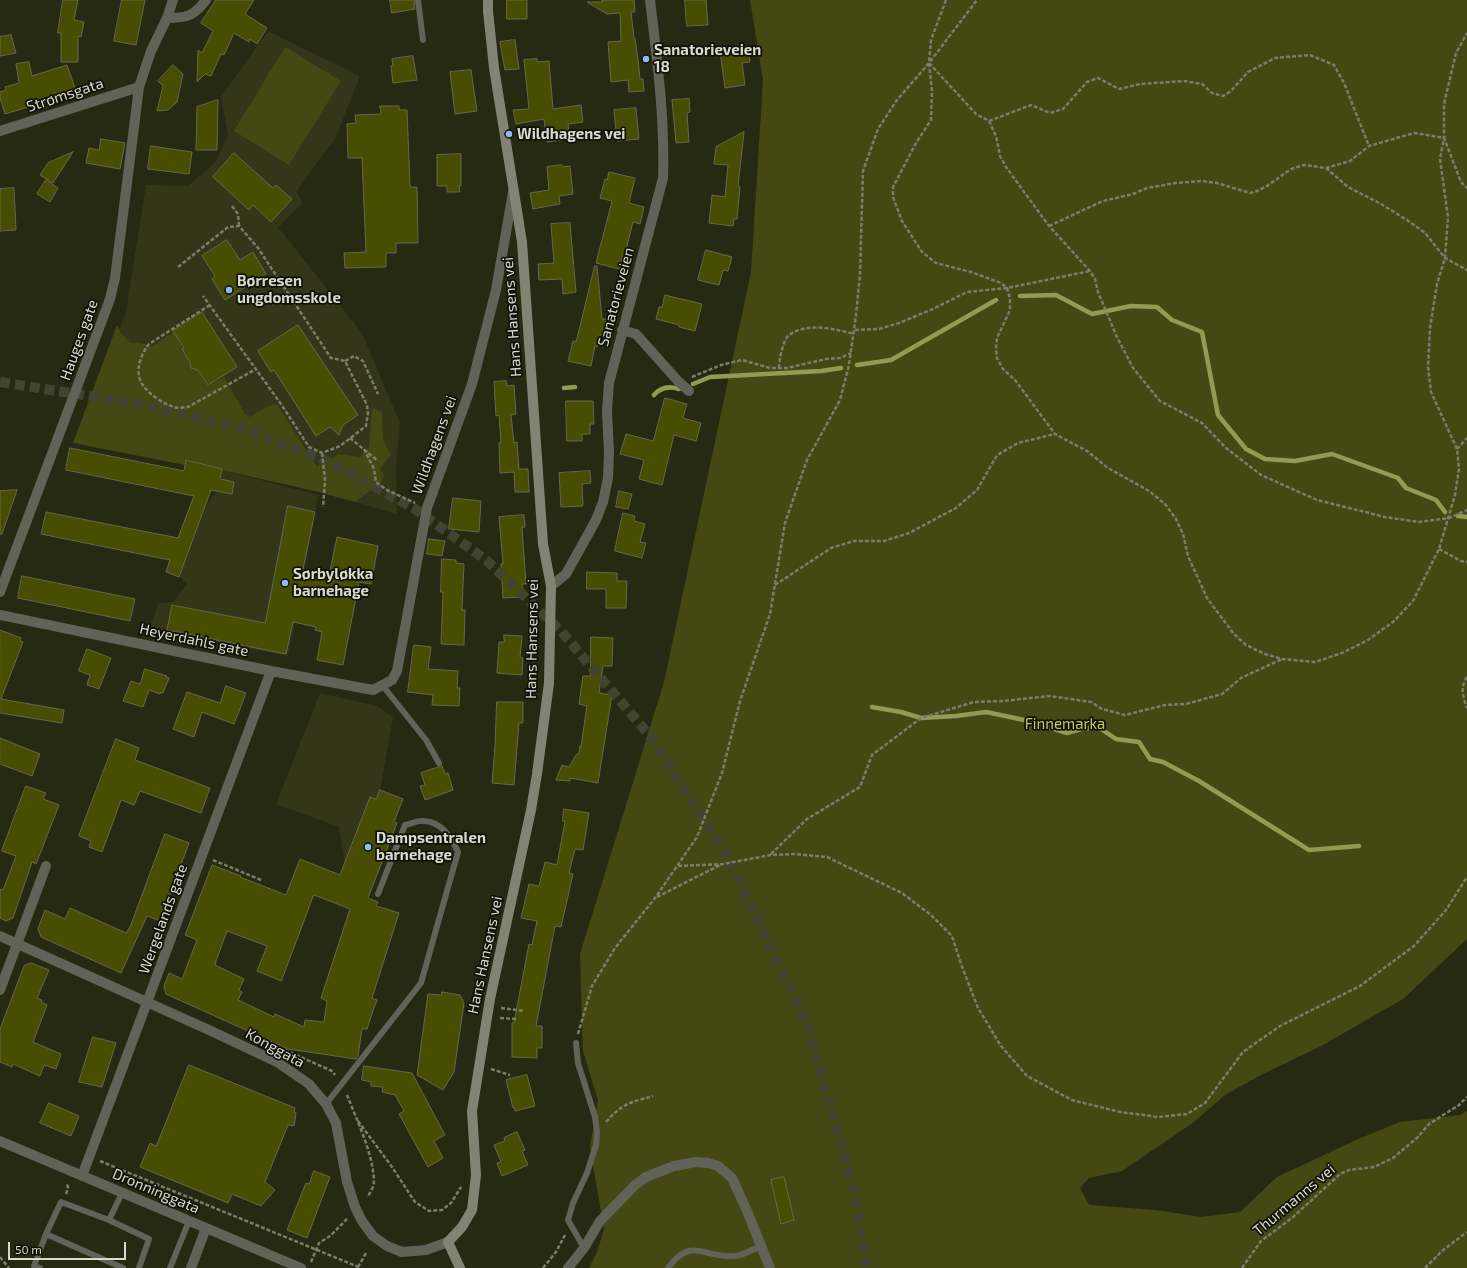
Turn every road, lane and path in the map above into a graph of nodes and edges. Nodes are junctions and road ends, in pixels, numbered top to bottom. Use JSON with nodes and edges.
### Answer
{"nodes":[{"id":1,"x":173,"y":0,"type":"edge"},
{"id":2,"x":206,"y":0,"type":"edge"},
{"id":3,"x":418,"y":0,"type":"edge"},
{"id":4,"x":488,"y":0,"type":"edge"},
{"id":5,"x":650,"y":0,"type":"edge"},
{"id":6,"x":946,"y":0,"type":"edge"},
{"id":7,"x":977,"y":0,"type":"edge"},
{"id":8,"x":167,"y":18,"type":"junction"},
{"id":9,"x":1467,"y":33,"type":"edge"},
{"id":10,"x":423,"y":40,"type":"dead end"},
{"id":11,"x":929,"y":63,"type":"junction"},
{"id":12,"x":139,"y":86,"type":"junction"},
{"id":13,"x":989,"y":121,"type":"junction"},
{"id":14,"x":0,"y":131,"type":"edge"},
{"id":15,"x":1444,"y":138,"type":"junction"},
{"id":16,"x":1369,"y":146,"type":"junction"},
{"id":17,"x":1326,"y":168,"type":"junction"},
{"id":18,"x":514,"y":188,"type":"junction"},
{"id":19,"x":1467,"y":188,"type":"edge"},
{"id":20,"x":232,"y":206,"type":"dead end"},
{"id":21,"x":239,"y":226,"type":"junction"},
{"id":22,"x":1049,"y":226,"type":"junction"},
{"id":23,"x":1446,"y":258,"type":"junction"},
{"id":24,"x":178,"y":267,"type":"dead end"},
{"id":25,"x":1467,"y":270,"type":"edge"},
{"id":26,"x":1090,"y":271,"type":"junction"},
{"id":27,"x":1007,"y":288,"type":"junction"},
{"id":28,"x":203,"y":296,"type":"dead end"},
{"id":29,"x":210,"y":305,"type":"junction"},
{"id":30,"x":622,"y":330,"type":"junction"},
{"id":31,"x":854,"y":330,"type":"junction"},
{"id":32,"x":854,"y":334,"type":"junction"},
{"id":33,"x":851,"y":352,"type":"junction"},
{"id":34,"x":345,"y":361,"type":"junction"},
{"id":35,"x":779,"y":368,"type":"junction"},
{"id":36,"x":256,"y":369,"type":"junction"},
{"id":37,"x":686,"y":388,"type":"joint"},
{"id":38,"x":378,"y":394,"type":"dead end"},
{"id":39,"x":1055,"y":434,"type":"junction"},
{"id":40,"x":350,"y":438,"type":"junction"},
{"id":41,"x":1467,"y":438,"type":"edge"},
{"id":42,"x":364,"y":449,"type":"junction"},
{"id":43,"x":1457,"y":449,"type":"junction"},
{"id":44,"x":322,"y":453,"type":"junction"},
{"id":45,"x":378,"y":461,"type":"dead end"},
{"id":46,"x":323,"y":508,"type":"dead end"},
{"id":47,"x":426,"y":508,"type":"junction"},
{"id":48,"x":1467,"y":510,"type":"edge"},
{"id":49,"x":1449,"y":518,"type":"junction"},
{"id":50,"x":1439,"y":549,"type":"junction"},
{"id":51,"x":1467,"y":562,"type":"edge"},
{"id":52,"x":775,"y":584,"type":"junction"},
{"id":53,"x":551,"y":586,"type":"junction"},
{"id":54,"x":0,"y":592,"type":"edge"},
{"id":55,"x":0,"y":615,"type":"edge"},
{"id":56,"x":1282,"y":659,"type":"junction"},
{"id":57,"x":271,"y":671,"type":"junction"},
{"id":58,"x":1467,"y":677,"type":"edge"},
{"id":59,"x":383,"y":686,"type":"junction"},
{"id":60,"x":1467,"y":708,"type":"edge"},
{"id":61,"x":439,"y":763,"type":"dead end"},
{"id":62,"x":771,"y":855,"type":"junction"},
{"id":63,"x":202,"y":856,"type":"junction"},
{"id":64,"x":722,"y":864,"type":"junction"},
{"id":65,"x":46,"y":866,"type":"dead end"},
{"id":66,"x":678,"y":866,"type":"junction"},
{"id":67,"x":1467,"y":877,"type":"edge"},
{"id":68,"x":261,"y":880,"type":"dead end"},
{"id":69,"x":378,"y":894,"type":"dead end"},
{"id":70,"x":655,"y":898,"type":"junction"},
{"id":71,"x":0,"y":936,"type":"edge"},
{"id":72,"x":18,"y":944,"type":"junction"},
{"id":73,"x":0,"y":990,"type":"edge"},
{"id":74,"x":148,"y":1002,"type":"junction"},
{"id":75,"x":524,"y":1011,"type":"dead end"},
{"id":76,"x":488,"y":1012,"type":"junction"},
{"id":77,"x":516,"y":1019,"type":"dead end"},
{"id":78,"x":576,"y":1043,"type":"joint"},
{"id":79,"x":480,"y":1066,"type":"junction"},
{"id":80,"x":510,"y":1075,"type":"dead end"},
{"id":81,"x":653,"y":1096,"type":"dead end"},
{"id":82,"x":1467,"y":1097,"type":"edge"},
{"id":83,"x":326,"y":1104,"type":"junction"},
{"id":84,"x":356,"y":1119,"type":"dead end"},
{"id":85,"x":597,"y":1132,"type":"junction"},
{"id":86,"x":0,"y":1141,"type":"edge"},
{"id":87,"x":90,"y":1156,"type":"junction"},
{"id":88,"x":71,"y":1171,"type":"junction"},
{"id":89,"x":82,"y":1176,"type":"junction"},
{"id":90,"x":462,"y":1185,"type":"dead end"},
{"id":91,"x":122,"y":1193,"type":"junction"},
{"id":92,"x":63,"y":1202,"type":"junction"},
{"id":93,"x":346,"y":1219,"type":"dead end"},
{"id":94,"x":109,"y":1220,"type":"junction"},
{"id":95,"x":568,"y":1220,"type":"junction"},
{"id":96,"x":189,"y":1221,"type":"junction"},
{"id":97,"x":206,"y":1228,"type":"junction"},
{"id":98,"x":1467,"y":1232,"type":"edge"},
{"id":99,"x":46,"y":1234,"type":"junction"},
{"id":100,"x":448,"y":1242,"type":"junction"},
{"id":101,"x":760,"y":1246,"type":"junction"},
{"id":102,"x":584,"y":1248,"type":"junction"},
{"id":103,"x":316,"y":1250,"type":"junction"},
{"id":104,"x":366,"y":1253,"type":"dead end"},
{"id":105,"x":0,"y":1257,"type":"edge"},
{"id":106,"x":9,"y":1268,"type":"edge"},
{"id":107,"x":40,"y":1268,"type":"edge"},
{"id":108,"x":123,"y":1268,"type":"edge"},
{"id":109,"x":139,"y":1268,"type":"edge"},
{"id":110,"x":170,"y":1268,"type":"edge"},
{"id":111,"x":191,"y":1268,"type":"edge"},
{"id":112,"x":301,"y":1268,"type":"edge"},
{"id":113,"x":309,"y":1268,"type":"edge"},
{"id":114,"x":360,"y":1268,"type":"edge"},
{"id":115,"x":460,"y":1268,"type":"edge"},
{"id":116,"x":544,"y":1268,"type":"edge"},
{"id":117,"x":568,"y":1268,"type":"edge"},
{"id":118,"x":668,"y":1268,"type":"edge"},
{"id":119,"x":770,"y":1268,"type":"edge"},
{"id":120,"x":1242,"y":1268,"type":"edge"},
{"id":121,"x":1425,"y":1268,"type":"edge"}],
"edges":[{"from":1,"to":8,"type":"street","name":"Hauges gate"},
{"from":2,"to":8,"type":"street"},
{"from":3,"to":10,"type":"lane"},
{"from":4,"to":18,"type":"main road","name":"Hans Hansens vei"},
{"from":5,"to":30,"type":"street","name":"Sanatorieveien"},
{"from":6,"to":11,"type":"path"},
{"from":7,"to":11,"type":"path"},
{"from":8,"to":12,"type":"street","name":"Hauges gate"},
{"from":9,"to":15,"type":"path"},
{"from":11,"to":13,"type":"path"},
{"from":11,"to":27,"type":"path"},
{"from":11,"to":31,"type":"path"},
{"from":12,"to":14,"type":"street","name":"Strømsgata"},
{"from":12,"to":54,"type":"street","name":"Hauges gate"},
{"from":13,"to":16,"type":"path"},
{"from":13,"to":22,"type":"path"},
{"from":15,"to":16,"type":"path"},
{"from":15,"to":19,"type":"path"},
{"from":15,"to":23,"type":"path"},
{"from":16,"to":17,"type":"path"},
{"from":17,"to":22,"type":"path"},
{"from":17,"to":23,"type":"path"},
{"from":18,"to":47,"type":"street","name":"Wildhagens vei"},
{"from":18,"to":53,"type":"main road","name":"Hans Hansens vei"},
{"from":20,"to":21,"type":"path"},
{"from":21,"to":24,"type":"path"},
{"from":21,"to":34,"type":"path"},
{"from":22,"to":26,"type":"path"},
{"from":23,"to":25,"type":"path"},
{"from":23,"to":43,"type":"path"},
{"from":26,"to":27,"type":"path"},
{"from":26,"to":49,"type":"path"},
{"from":27,"to":31,"type":"path"},
{"from":27,"to":39,"type":"path"},
{"from":28,"to":29,"type":"path"},
{"from":29,"to":36,"type":"path"},
{"from":29,"to":36,"type":"path"},
{"from":30,"to":37,"type":"street"},
{"from":30,"to":53,"type":"street","name":"Sanatorieveien"},
{"from":31,"to":32,"type":"path"},
{"from":32,"to":33,"type":"path"},
{"from":32,"to":35,"type":"path"},
{"from":33,"to":35,"type":"path"},
{"from":33,"to":52,"type":"path"},
{"from":34,"to":38,"type":"path"},
{"from":34,"to":40,"type":"path"},
{"from":35,"to":37,"type":"path"},
{"from":36,"to":44,"type":"path"},
{"from":39,"to":52,"type":"path"},
{"from":39,"to":56,"type":"path"},
{"from":40,"to":42,"type":"path"},
{"from":40,"to":44,"type":"path"},
{"from":41,"to":43,"type":"path"},
{"from":42,"to":45,"type":"path"},
{"from":42,"to":47,"type":"path"},
{"from":43,"to":49,"type":"path"},
{"from":44,"to":46,"type":"path"},
{"from":47,"to":59,"type":"street","name":"Wildhagens vei"},
{"from":48,"to":49,"type":"path"},
{"from":49,"to":50,"type":"path"},
{"from":50,"to":51,"type":"path"},
{"from":50,"to":56,"type":"path"},
{"from":52,"to":66,"type":"path"},
{"from":53,"to":76,"type":"main road","name":"Hans Hansens vei"},
{"from":55,"to":57,"type":"street","name":"Heyerdahls gate"},
{"from":56,"to":62,"type":"path"},
{"from":57,"to":59,"type":"street","name":"Heyerdahls gate"},
{"from":57,"to":63,"type":"street","name":"Wergelands gate"},
{"from":58,"to":60,"type":"path"},
{"from":59,"to":61,"type":"lane"},
{"from":62,"to":64,"type":"path"},
{"from":62,"to":67,"type":"path"},
{"from":63,"to":68,"type":"path"},
{"from":63,"to":74,"type":"street","name":"Wergelands gate"},
{"from":64,"to":66,"type":"path"},
{"from":64,"to":70,"type":"path"},
{"from":65,"to":72,"type":"street"},
{"from":66,"to":70,"type":"path"},
{"from":69,"to":83,"type":"lane"},
{"from":70,"to":78,"type":"path"},
{"from":71,"to":72,"type":"street","name":"Konggata"},
{"from":72,"to":73,"type":"street"},
{"from":72,"to":74,"type":"street","name":"Konggata"},
{"from":74,"to":83,"type":"street","name":"Konggata"},
{"from":74,"to":87,"type":"street","name":"Wergelands gate"},
{"from":75,"to":76,"type":"path"},
{"from":76,"to":77,"type":"path"},
{"from":76,"to":79,"type":"main road","name":"Hans Hansens vei"},
{"from":78,"to":85,"type":"lane"},
{"from":79,"to":80,"type":"path"},
{"from":79,"to":100,"type":"main road","name":"Hans Hansens vei"},
{"from":81,"to":85,"type":"path"},
{"from":82,"to":120,"type":"path","name":"Thurmanns vei"},
{"from":83,"to":100,"type":"street","name":"Konggata"},
{"from":84,"to":90,"type":"path"},
{"from":85,"to":95,"type":"lane"},
{"from":86,"to":88,"type":"street","name":"Dronninggata"},
{"from":87,"to":89,"type":"street","name":"Wergelands gate"},
{"from":87,"to":103,"type":"path"},
{"from":88,"to":89,"type":"street","name":"Dronninggata"},
{"from":88,"to":92,"type":"path"},
{"from":89,"to":91,"type":"street","name":"Dronninggata"},
{"from":91,"to":94,"type":"lane"},
{"from":91,"to":96,"type":"street","name":"Dronninggata"},
{"from":92,"to":94,"type":"lane"},
{"from":92,"to":99,"type":"lane"},
{"from":93,"to":103,"type":"path"},
{"from":94,"to":109,"type":"lane"},
{"from":95,"to":102,"type":"lane"},
{"from":95,"to":116,"type":"path"},
{"from":96,"to":97,"type":"street","name":"Dronninggata"},
{"from":96,"to":110,"type":"lane"},
{"from":97,"to":111,"type":"street"},
{"from":97,"to":112,"type":"street","name":"Dronninggata"},
{"from":98,"to":121,"type":"path"},
{"from":99,"to":107,"type":"lane"},
{"from":99,"to":108,"type":"lane"},
{"from":100,"to":115,"type":"main road"},
{"from":101,"to":102,"type":"street"},
{"from":101,"to":118,"type":"lane"},
{"from":101,"to":119,"type":"street"},
{"from":102,"to":117,"type":"street"},
{"from":103,"to":113,"type":"path"},
{"from":103,"to":114,"type":"path"},
{"from":104,"to":114,"type":"path"},
{"from":105,"to":106,"type":"path"}]}
